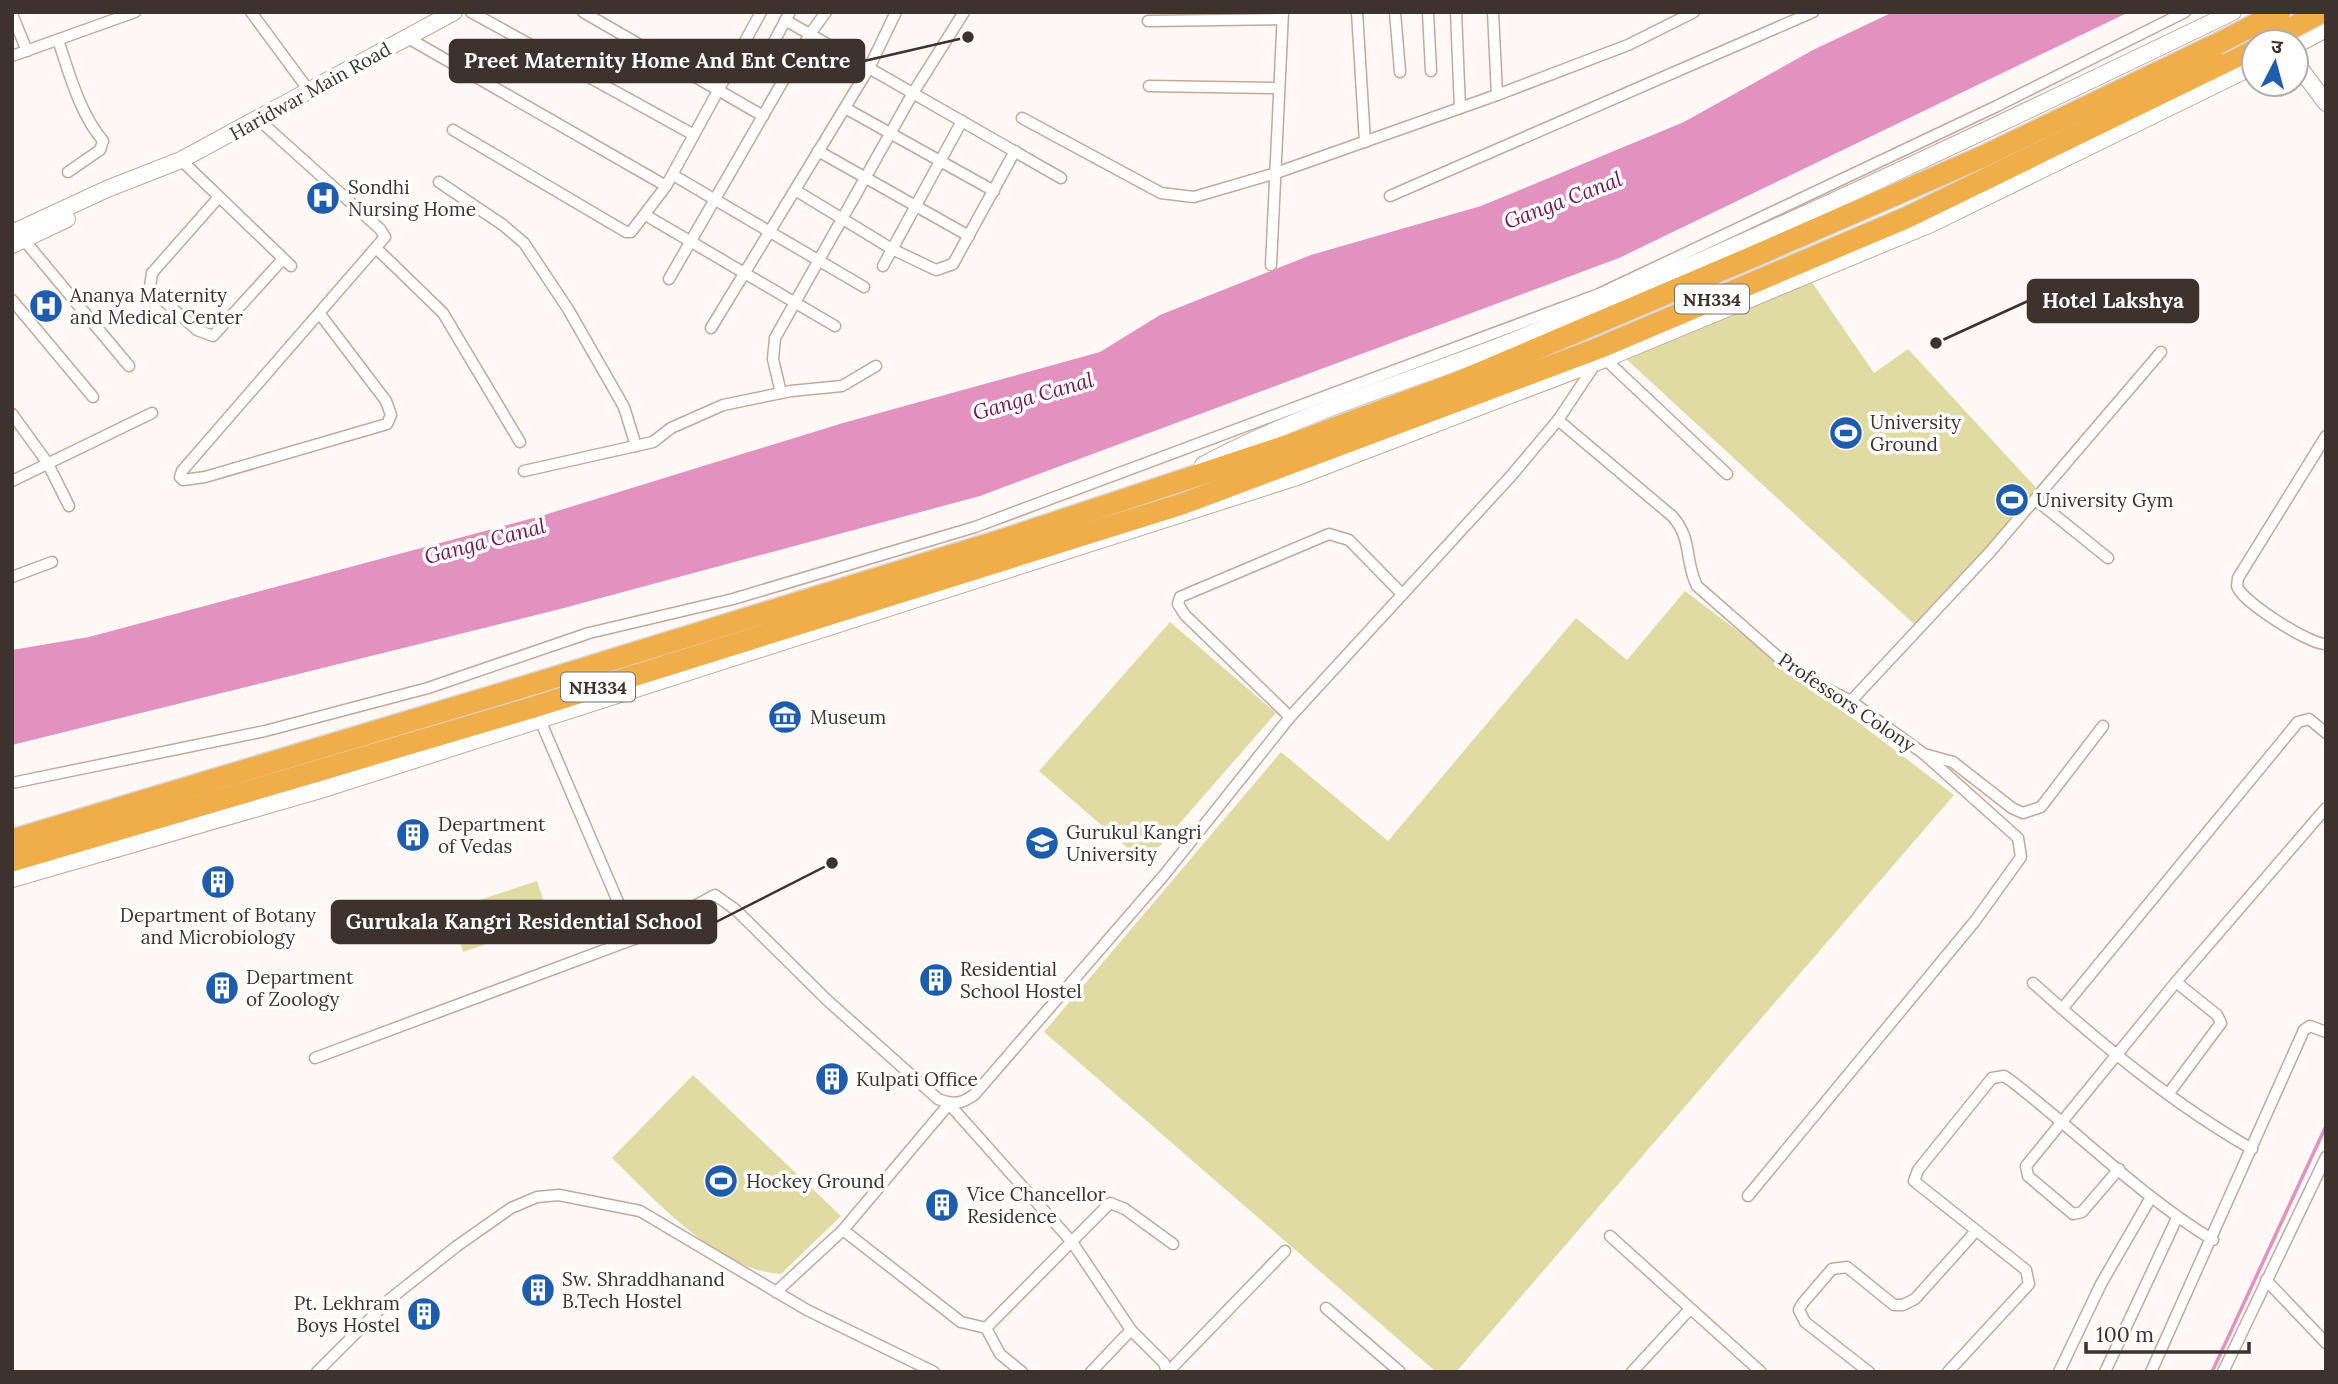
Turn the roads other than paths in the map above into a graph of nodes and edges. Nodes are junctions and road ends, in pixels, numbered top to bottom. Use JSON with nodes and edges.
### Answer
{"nodes":[{"id":1,"x":135,"y":12,"type":"edge"},
{"id":2,"x":251,"y":12,"type":"edge"},
{"id":3,"x":454,"y":12,"type":"edge"},
{"id":4,"x":471,"y":12,"type":"edge"},
{"id":5,"x":583,"y":12,"type":"edge"},
{"id":6,"x":761,"y":12,"type":"edge"},
{"id":7,"x":826,"y":12,"type":"edge"},
{"id":8,"x":896,"y":12,"type":"edge"},
{"id":9,"x":964,"y":12,"type":"edge"},
{"id":10,"x":1357,"y":12,"type":"edge"},
{"id":11,"x":1395,"y":12,"type":"edge"},
{"id":12,"x":1428,"y":12,"type":"edge"},
{"id":13,"x":1456,"y":12,"type":"edge"},
{"id":14,"x":1493,"y":12,"type":"edge"},
{"id":15,"x":1694,"y":12,"type":"edge"},
{"id":16,"x":1813,"y":12,"type":"edge"},
{"id":17,"x":2185,"y":12,"type":"edge"},
{"id":18,"x":2233,"y":12,"type":"edge"},
{"id":19,"x":2269,"y":12,"type":"edge"},
{"id":20,"x":2280,"y":12,"type":"edge"},
{"id":21,"x":2322,"y":12,"type":"edge"},
{"id":22,"x":12,"y":14,"type":"edge"},
{"id":23,"x":788,"y":16,"type":"edge"},
{"id":24,"x":1282,"y":16,"type":"edge"},
{"id":25,"x":1148,"y":21,"type":"dead end"},
{"id":26,"x":2277,"y":28,"type":"edge"},
{"id":27,"x":2292,"y":28,"type":"edge"},
{"id":28,"x":2326,"y":29,"type":"edge"},
{"id":29,"x":810,"y":34,"type":"junction"},
{"id":30,"x":408,"y":38,"type":"junction"},
{"id":31,"x":2310,"y":38,"type":"edge"},
{"id":32,"x":58,"y":40,"type":"junction"},
{"id":33,"x":2240,"y":50,"type":"edge"},
{"id":34,"x":27,"y":51,"type":"junction"},
{"id":35,"x":2223,"y":52,"type":"junction"},
{"id":36,"x":12,"y":56,"type":"edge"},
{"id":37,"x":762,"y":64,"type":"dead end"},
{"id":38,"x":869,"y":68,"type":"junction"},
{"id":39,"x":1431,"y":71,"type":"dead end"},
{"id":40,"x":1400,"y":72,"type":"dead end"},
{"id":41,"x":2240,"y":73,"type":"edge"},
{"id":42,"x":2310,"y":82,"type":"edge"},
{"id":43,"x":1149,"y":86,"type":"dead end"},
{"id":44,"x":1278,"y":88,"type":"junction"},
{"id":45,"x":720,"y":91,"type":"junction"},
{"id":46,"x":310,"y":92,"type":"junction"},
{"id":47,"x":913,"y":93,"type":"junction"},
{"id":48,"x":1497,"y":95,"type":"junction"},
{"id":49,"x":2326,"y":103,"type":"edge"},
{"id":50,"x":845,"y":108,"type":"junction"},
{"id":51,"x":1460,"y":108,"type":"junction"},
{"id":52,"x":763,"y":116,"type":"junction"},
{"id":53,"x":1022,"y":118,"type":"dead end"},
{"id":54,"x":259,"y":120,"type":"junction"},
{"id":55,"x":962,"y":121,"type":"junction"},
{"id":56,"x":453,"y":130,"type":"dead end"},
{"id":57,"x":890,"y":133,"type":"junction"},
{"id":58,"x":694,"y":135,"type":"junction"},
{"id":59,"x":1365,"y":142,"type":"junction"},
{"id":60,"x":818,"y":151,"type":"junction"},
{"id":61,"x":1015,"y":151,"type":"junction"},
{"id":62,"x":181,"y":160,"type":"junction"},
{"id":63,"x":940,"y":161,"type":"junction"},
{"id":64,"x":68,"y":172,"type":"dead end"},
{"id":65,"x":1276,"y":173,"type":"junction"},
{"id":66,"x":673,"y":175,"type":"junction"},
{"id":67,"x":865,"y":177,"type":"junction"},
{"id":68,"x":1061,"y":177,"type":"dead end"},
{"id":69,"x":439,"y":182,"type":"dead end"},
{"id":70,"x":666,"y":186,"type":"junction"},
{"id":71,"x":795,"y":190,"type":"junction"},
{"id":72,"x":993,"y":191,"type":"junction"},
{"id":73,"x":1390,"y":195,"type":"dead end"},
{"id":74,"x":219,"y":197,"type":"junction"},
{"id":75,"x":715,"y":200,"type":"junction"},
{"id":76,"x":916,"y":205,"type":"junction"},
{"id":77,"x":646,"y":216,"type":"junction"},
{"id":78,"x":842,"y":218,"type":"junction"},
{"id":79,"x":769,"y":232,"type":"junction"},
{"id":80,"x":969,"y":236,"type":"junction"},
{"id":81,"x":16,"y":239,"type":"edge"},
{"id":82,"x":690,"y":243,"type":"junction"},
{"id":83,"x":377,"y":249,"type":"junction"},
{"id":84,"x":892,"y":249,"type":"junction"},
{"id":85,"x":818,"y":260,"type":"junction"},
{"id":86,"x":1271,"y":265,"type":"dead end"},
{"id":87,"x":883,"y":266,"type":"dead end"},
{"id":88,"x":743,"y":274,"type":"junction"},
{"id":89,"x":669,"y":279,"type":"dead end"},
{"id":90,"x":864,"y":288,"type":"dead end"},
{"id":91,"x":12,"y":300,"type":"edge"},
{"id":92,"x":794,"y":303,"type":"junction"},
{"id":93,"x":320,"y":314,"type":"junction"},
{"id":94,"x":835,"y":326,"type":"dead end"},
{"id":95,"x":711,"y":328,"type":"dead end"},
{"id":96,"x":2161,"y":352,"type":"dead end"},
{"id":97,"x":1601,"y":361,"type":"junction"},
{"id":98,"x":128,"y":366,"type":"dead end"},
{"id":99,"x":876,"y":366,"type":"dead end"},
{"id":100,"x":781,"y":393,"type":"junction"},
{"id":101,"x":93,"y":397,"type":"dead end"},
{"id":102,"x":152,"y":413,"type":"dead end"},
{"id":103,"x":12,"y":414,"type":"edge"},
{"id":104,"x":1558,"y":420,"type":"junction"},
{"id":105,"x":17,"y":428,"type":"edge"},
{"id":106,"x":2325,"y":439,"type":"edge"},
{"id":107,"x":520,"y":442,"type":"dead end"},
{"id":108,"x":636,"y":446,"type":"junction"},
{"id":109,"x":47,"y":462,"type":"junction"},
{"id":110,"x":524,"y":471,"type":"dead end"},
{"id":111,"x":1727,"y":474,"type":"dead end"},
{"id":112,"x":12,"y":481,"type":"edge"},
{"id":113,"x":1165,"y":488,"type":"junction"},
{"id":114,"x":2036,"y":500,"type":"junction"},
{"id":115,"x":69,"y":506,"type":"dead end"},
{"id":116,"x":2108,"y":558,"type":"dead end"},
{"id":117,"x":52,"y":562,"type":"dead end"},
{"id":118,"x":12,"y":577,"type":"edge"},
{"id":119,"x":1401,"y":593,"type":"junction"},
{"id":120,"x":2326,"y":644,"type":"edge"},
{"id":121,"x":1851,"y":701,"type":"junction"},
{"id":122,"x":1290,"y":717,"type":"junction"},
{"id":123,"x":540,"y":720,"type":"junction"},
{"id":124,"x":2103,"y":726,"type":"dead end"},
{"id":125,"x":2326,"y":733,"type":"edge"},
{"id":126,"x":1924,"y":754,"type":"junction"},
{"id":127,"x":12,"y":783,"type":"edge"},
{"id":128,"x":2326,"y":808,"type":"edge"},
{"id":129,"x":12,"y":840,"type":"edge"},
{"id":130,"x":12,"y":861,"type":"edge"},
{"id":131,"x":12,"y":879,"type":"edge"},
{"id":132,"x":634,"y":939,"type":"junction"},
{"id":133,"x":2176,"y":982,"type":"junction"},
{"id":134,"x":2033,"y":983,"type":"dead end"},
{"id":135,"x":2062,"y":1009,"type":"junction"},
{"id":136,"x":2326,"y":1032,"type":"edge"},
{"id":137,"x":2117,"y":1055,"type":"junction"},
{"id":138,"x":315,"y":1058,"type":"dead end"},
{"id":139,"x":2169,"y":1093,"type":"junction"},
{"id":140,"x":949,"y":1104,"type":"junction"},
{"id":141,"x":2064,"y":1121,"type":"junction"},
{"id":142,"x":2252,"y":1149,"type":"junction"},
{"id":143,"x":2326,"y":1157,"type":"edge"},
{"id":144,"x":2119,"y":1169,"type":"junction"},
{"id":145,"x":1748,"y":1196,"type":"dead end"},
{"id":146,"x":2150,"y":1199,"type":"junction"},
{"id":147,"x":2177,"y":1218,"type":"junction"},
{"id":148,"x":844,"y":1230,"type":"junction"},
{"id":149,"x":1975,"y":1232,"type":"junction"},
{"id":150,"x":1610,"y":1236,"type":"dead end"},
{"id":151,"x":2213,"y":1240,"type":"junction"},
{"id":152,"x":1072,"y":1242,"type":"junction"},
{"id":153,"x":1172,"y":1244,"type":"dead end"},
{"id":154,"x":1285,"y":1251,"type":"dead end"},
{"id":155,"x":2266,"y":1280,"type":"junction"},
{"id":156,"x":776,"y":1292,"type":"junction"},
{"id":157,"x":1326,"y":1308,"type":"dead end"},
{"id":158,"x":1690,"y":1308,"type":"junction"},
{"id":159,"x":986,"y":1328,"type":"junction"},
{"id":160,"x":1131,"y":1331,"type":"junction"},
{"id":161,"x":2326,"y":1343,"type":"edge"},
{"id":162,"x":916,"y":1368,"type":"edge"},
{"id":163,"x":1863,"y":1370,"type":"edge"},
{"id":164,"x":317,"y":1372,"type":"edge"},
{"id":165,"x":934,"y":1372,"type":"edge"},
{"id":166,"x":1022,"y":1372,"type":"edge"},
{"id":167,"x":1091,"y":1372,"type":"edge"},
{"id":168,"x":1167,"y":1372,"type":"edge"},
{"id":169,"x":1401,"y":1372,"type":"edge"},
{"id":170,"x":1632,"y":1372,"type":"edge"},
{"id":171,"x":1761,"y":1372,"type":"edge"},
{"id":172,"x":1948,"y":1372,"type":"edge"},
{"id":173,"x":2059,"y":1372,"type":"edge"},
{"id":174,"x":2105,"y":1372,"type":"edge"},
{"id":175,"x":2151,"y":1372,"type":"edge"},
{"id":176,"x":2222,"y":1372,"type":"edge"}],
"edges":[{"from":1,"to":32,"type":"street"},
{"from":2,"to":46,"type":"street"},
{"from":3,"to":30,"type":"street","name":"Haridwar Main Road"},
{"from":4,"to":58,"type":"street"},
{"from":5,"to":45,"type":"street"},
{"from":6,"to":45,"type":"street"},
{"from":7,"to":29,"type":"street"},
{"from":8,"to":38,"type":"street"},
{"from":9,"to":47,"type":"street"},
{"from":10,"to":59,"type":"street"},
{"from":11,"to":40,"type":"street"},
{"from":12,"to":39,"type":"street"},
{"from":13,"to":51,"type":"street"},
{"from":14,"to":48,"type":"street"},
{"from":15,"to":48,"type":"street"},
{"from":16,"to":73,"type":"street"},
{"from":17,"to":127,"type":"street"},
{"from":18,"to":113,"type":"street"},
{"from":19,"to":26,"type":"street"},
{"from":20,"to":35,"type":"highway","number":"NH334","bridge":true},
{"from":21,"to":27,"type":"highway","bridge":true},
{"from":22,"to":34,"type":"street"},
{"from":23,"to":29,"type":"street"},
{"from":23,"to":37,"type":"street"},
{"from":24,"to":25,"type":"street"},
{"from":24,"to":44,"type":"street"},
{"from":28,"to":31,"type":"street"},
{"from":29,"to":38,"type":"street"},
{"from":29,"to":52,"type":"street"},
{"from":30,"to":46,"type":"street","name":"Haridwar Main Road"},
{"from":30,"to":70,"type":"street"},
{"from":32,"to":34,"type":"street"},
{"from":32,"to":64,"type":"street"},
{"from":33,"to":35,"type":"highway","number":"NH334"},
{"from":34,"to":36,"type":"street"},
{"from":35,"to":113,"type":"highway","number":"NH334"},
{"from":35,"to":130,"type":"highway","number":"NH334"},
{"from":38,"to":47,"type":"street"},
{"from":38,"to":50,"type":"street"},
{"from":41,"to":97,"type":"street"},
{"from":42,"to":49,"type":"street"},
{"from":43,"to":44,"type":"street"},
{"from":44,"to":65,"type":"street"},
{"from":45,"to":52,"type":"street"},
{"from":45,"to":58,"type":"street"},
{"from":46,"to":54,"type":"street","name":"Haridwar Main Road"},
{"from":47,"to":55,"type":"street"},
{"from":47,"to":57,"type":"street"},
{"from":48,"to":51,"type":"street"},
{"from":50,"to":57,"type":"street"},
{"from":50,"to":60,"type":"street"},
{"from":51,"to":59,"type":"street"},
{"from":52,"to":75,"type":"street"},
{"from":53,"to":65,"type":"street"},
{"from":54,"to":62,"type":"street","name":"Haridwar Main Road"},
{"from":54,"to":83,"type":"street"},
{"from":55,"to":61,"type":"street"},
{"from":55,"to":63,"type":"street"},
{"from":56,"to":77,"type":"street"},
{"from":57,"to":63,"type":"street"},
{"from":57,"to":67,"type":"street"},
{"from":58,"to":66,"type":"street"},
{"from":59,"to":65,"type":"street"},
{"from":60,"to":67,"type":"street"},
{"from":60,"to":71,"type":"street"},
{"from":61,"to":68,"type":"street"},
{"from":61,"to":72,"type":"street"},
{"from":62,"to":74,"type":"street"},
{"from":62,"to":81,"type":"street","name":"Haridwar Main Road"},
{"from":63,"to":72,"type":"street"},
{"from":63,"to":76,"type":"street"},
{"from":65,"to":86,"type":"street"},
{"from":66,"to":70,"type":"street"},
{"from":66,"to":75,"type":"street"},
{"from":67,"to":76,"type":"street"},
{"from":67,"to":78,"type":"street"},
{"from":69,"to":108,"type":"street"},
{"from":70,"to":77,"type":"street"},
{"from":71,"to":78,"type":"street"},
{"from":71,"to":79,"type":"street"},
{"from":72,"to":80,"type":"street"},
{"from":74,"to":74,"type":"street"},
{"from":75,"to":79,"type":"street"},
{"from":75,"to":82,"type":"street"},
{"from":76,"to":80,"type":"street"},
{"from":76,"to":84,"type":"street"},
{"from":77,"to":82,"type":"street"},
{"from":78,"to":84,"type":"street"},
{"from":78,"to":85,"type":"street"},
{"from":79,"to":85,"type":"street"},
{"from":79,"to":88,"type":"street"},
{"from":80,"to":84,"type":"street"},
{"from":81,"to":98,"type":"street"},
{"from":82,"to":88,"type":"street"},
{"from":82,"to":89,"type":"street"},
{"from":83,"to":93,"type":"street"},
{"from":83,"to":107,"type":"street"},
{"from":84,"to":87,"type":"street"},
{"from":85,"to":90,"type":"street"},
{"from":85,"to":92,"type":"street"},
{"from":88,"to":92,"type":"street"},
{"from":88,"to":95,"type":"street"},
{"from":91,"to":101,"type":"street"},
{"from":92,"to":94,"type":"street"},
{"from":92,"to":100,"type":"street"},
{"from":93,"to":93,"type":"street"},
{"from":96,"to":114,"type":"street"},
{"from":97,"to":104,"type":"street"},
{"from":97,"to":111,"type":"street"},
{"from":97,"to":123,"type":"street"},
{"from":99,"to":100,"type":"street"},
{"from":100,"to":108,"type":"street"},
{"from":102,"to":109,"type":"street"},
{"from":103,"to":105,"type":"street"},
{"from":104,"to":119,"type":"street"},
{"from":104,"to":121,"type":"street","name":"Professors Colony"},
{"from":105,"to":109,"type":"street"},
{"from":106,"to":120,"type":"street"},
{"from":108,"to":110,"type":"street"},
{"from":109,"to":112,"type":"street"},
{"from":109,"to":115,"type":"street"},
{"from":113,"to":129,"type":"highway","number":"NH334"},
{"from":114,"to":116,"type":"street"},
{"from":114,"to":121,"type":"street"},
{"from":117,"to":118,"type":"street"},
{"from":119,"to":122,"type":"street"},
{"from":119,"to":122,"type":"street"},
{"from":121,"to":126,"type":"street","name":"Professors Colony"},
{"from":122,"to":140,"type":"street"},
{"from":123,"to":131,"type":"street"},
{"from":123,"to":132,"type":"street"},
{"from":124,"to":126,"type":"street","name":"Professors Colony"},
{"from":125,"to":135,"type":"street"},
{"from":126,"to":145,"type":"street"},
{"from":128,"to":133,"type":"street"},
{"from":132,"to":138,"type":"street"},
{"from":132,"to":140,"type":"street"},
{"from":133,"to":137,"type":"street"},
{"from":133,"to":139,"type":"street"},
{"from":134,"to":135,"type":"street"},
{"from":135,"to":137,"type":"street"},
{"from":136,"to":142,"type":"street"},
{"from":137,"to":139,"type":"street"},
{"from":137,"to":141,"type":"street"},
{"from":139,"to":142,"type":"street"},
{"from":140,"to":148,"type":"street"},
{"from":140,"to":152,"type":"street"},
{"from":141,"to":144,"type":"street"},
{"from":141,"to":144,"type":"street"},
{"from":141,"to":149,"type":"street"},
{"from":142,"to":151,"type":"street"},
{"from":143,"to":155,"type":"street"},
{"from":144,"to":146,"type":"street"},
{"from":146,"to":147,"type":"street"},
{"from":146,"to":173,"type":"street"},
{"from":147,"to":151,"type":"street"},
{"from":147,"to":174,"type":"street"},
{"from":148,"to":156,"type":"street"},
{"from":148,"to":159,"type":"street"},
{"from":149,"to":163,"type":"street"},
{"from":149,"to":172,"type":"street"},
{"from":150,"to":158,"type":"street"},
{"from":151,"to":175,"type":"street"},
{"from":152,"to":153,"type":"street"},
{"from":152,"to":159,"type":"street"},
{"from":152,"to":160,"type":"street"},
{"from":154,"to":168,"type":"street"},
{"from":155,"to":161,"type":"street"},
{"from":155,"to":176,"type":"street"},
{"from":156,"to":162,"type":"street"},
{"from":156,"to":164,"type":"street"},
{"from":157,"to":169,"type":"street"},
{"from":158,"to":170,"type":"street"},
{"from":158,"to":171,"type":"street"},
{"from":159,"to":166,"type":"street"},
{"from":160,"to":167,"type":"street"},
{"from":160,"to":168,"type":"street"},
{"from":162,"to":165,"type":"street"}]}
